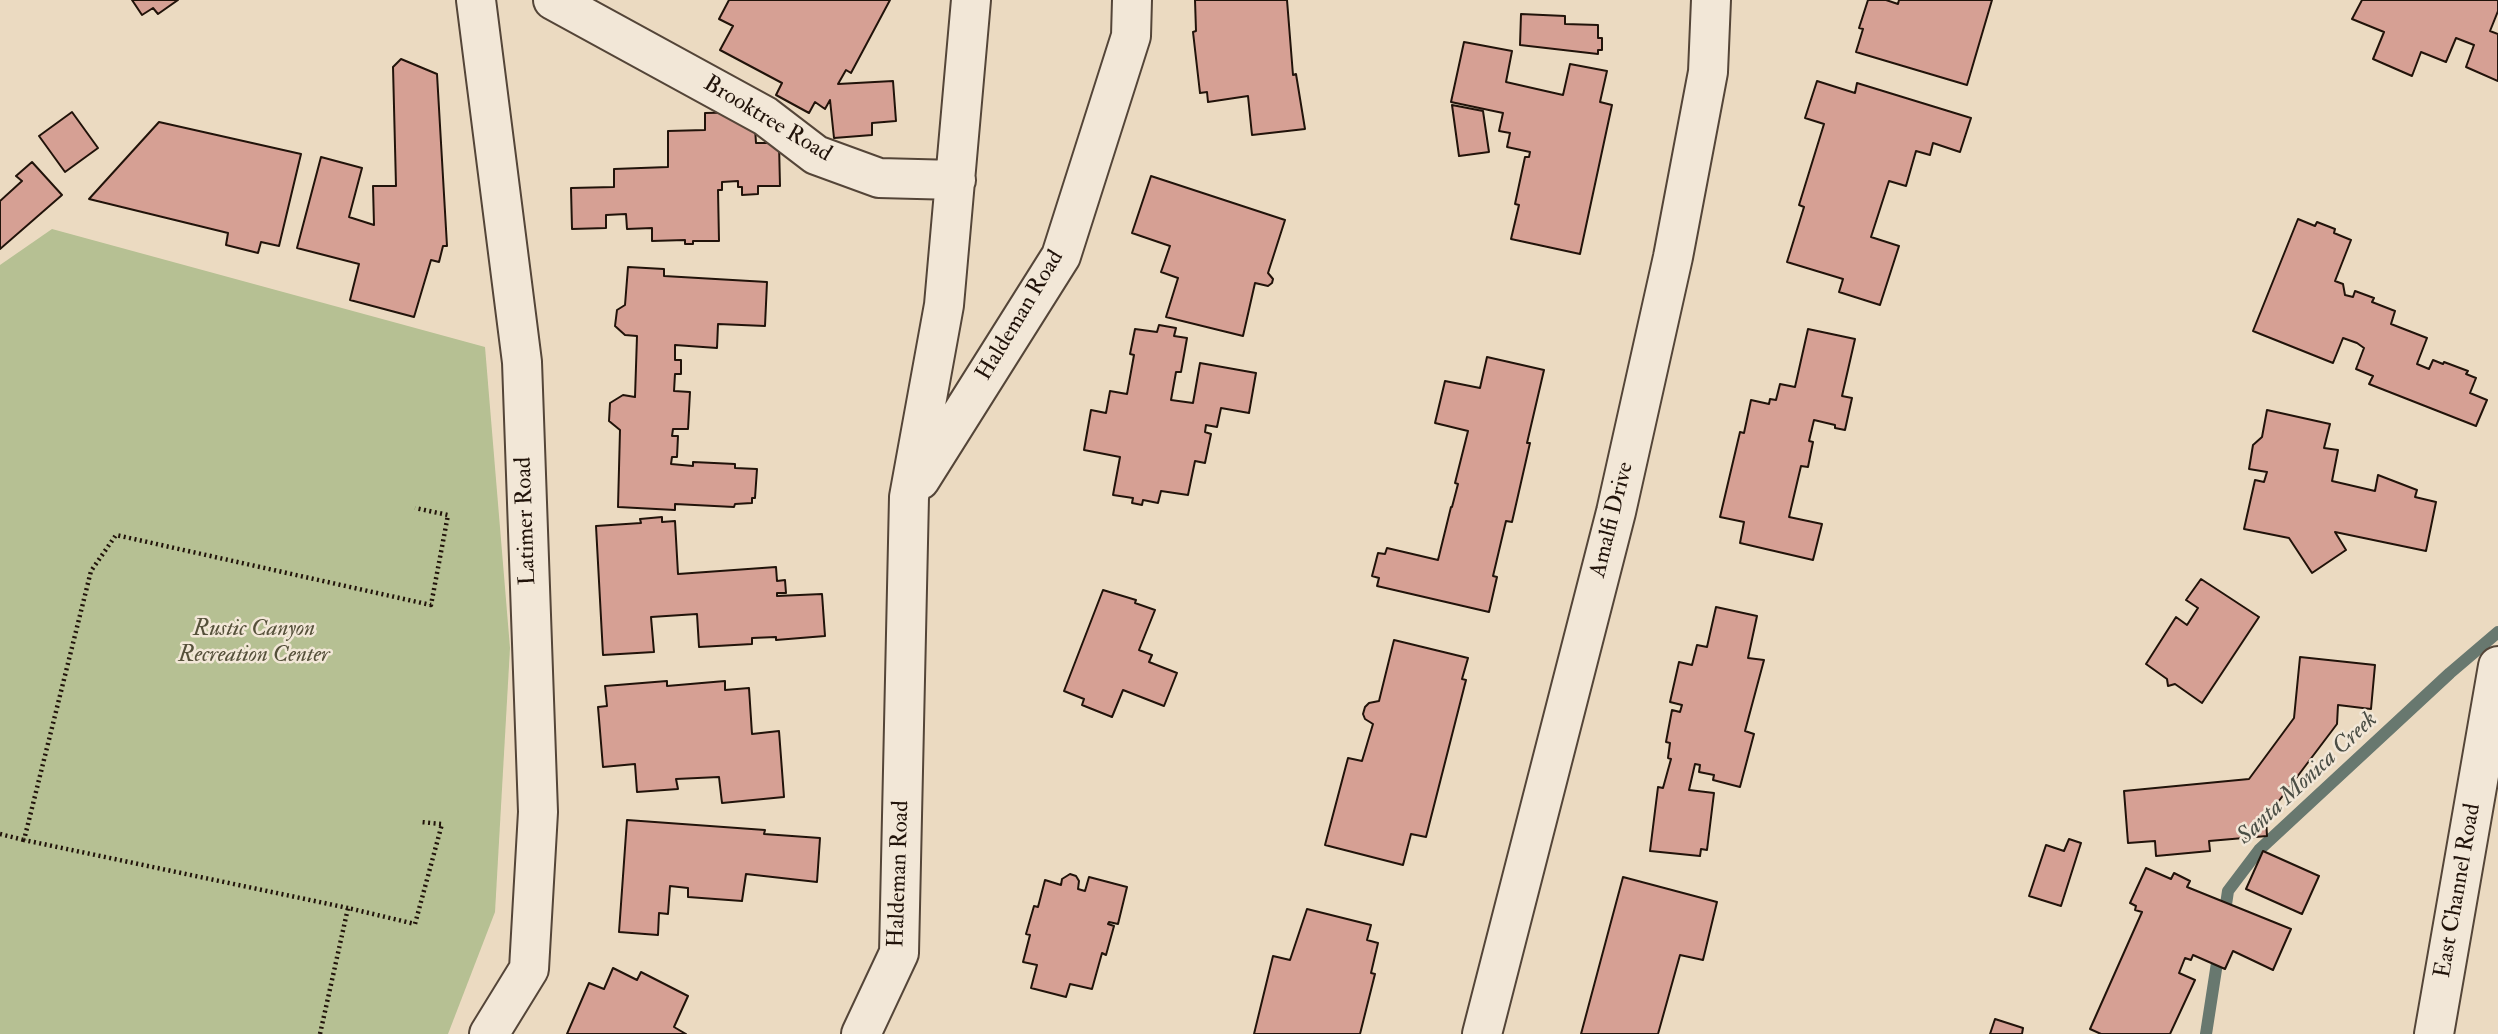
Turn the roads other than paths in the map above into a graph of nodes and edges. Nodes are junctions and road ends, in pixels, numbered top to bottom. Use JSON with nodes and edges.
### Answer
{"nodes":[{"id":1,"x":476,"y":0,"type":"edge"},
{"id":2,"x":553,"y":0,"type":"edge"},
{"id":3,"x":971,"y":0,"type":"edge"},
{"id":4,"x":1132,"y":0,"type":"edge"},
{"id":5,"x":1711,"y":0,"type":"edge"},
{"id":6,"x":956,"y":180,"type":"junction"},
{"id":7,"x":909,"y":497,"type":"junction"},
{"id":8,"x":2498,"y":666,"type":"edge"},
{"id":9,"x":489,"y":1034,"type":"edge"},
{"id":10,"x":861,"y":1034,"type":"edge"},
{"id":11,"x":1482,"y":1034,"type":"edge"},
{"id":12,"x":2434,"y":1034,"type":"edge"}],
"edges":[{"from":1,"to":9,"type":"street","name":"Latimer Road"},
{"from":2,"to":6,"type":"street","name":"Brooktree Road"},
{"from":3,"to":6,"type":"street","name":"Haldeman Road"},
{"from":4,"to":7,"type":"street","name":"Haldeman Road"},
{"from":5,"to":11,"type":"street","name":"Amalfi Drive"},
{"from":6,"to":7,"type":"street","name":"Haldeman Road"},
{"from":7,"to":10,"type":"street","name":"Haldeman Road"},
{"from":8,"to":12,"type":"street","name":"East Channel Road"}]}
